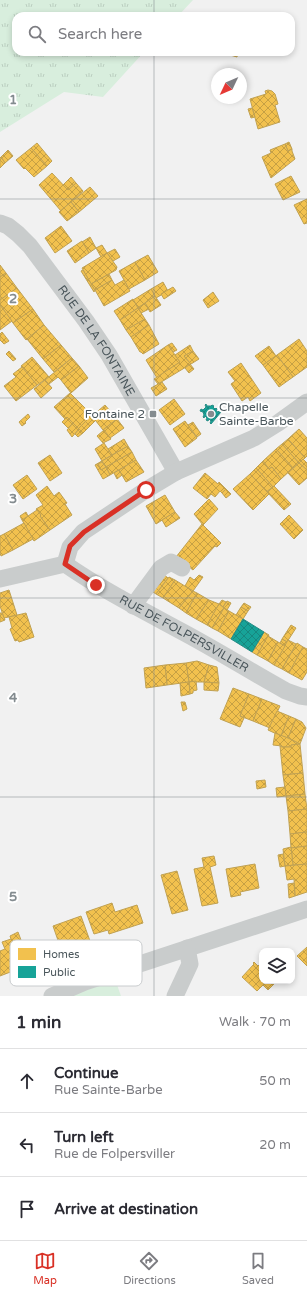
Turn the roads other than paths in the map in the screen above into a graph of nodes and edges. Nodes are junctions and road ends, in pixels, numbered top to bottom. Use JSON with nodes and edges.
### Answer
{"nodes":[{"id":1,"x":0,"y":223,"type":"edge"},
{"id":2,"x":307,"y":402,"type":"edge"},
{"id":3,"x":176,"y":472,"type":"junction"},
{"id":4,"x":65,"y":564,"type":"junction"},
{"id":5,"x":182,"y":568,"type":"dead end"},
{"id":6,"x":0,"y":579,"type":"edge"},
{"id":7,"x":133,"y":606,"type":"junction"},
{"id":8,"x":307,"y":697,"type":"edge"},
{"id":9,"x":307,"y":908,"type":"edge"},
{"id":10,"x":187,"y":948,"type":"junction"},
{"id":11,"x":142,"y":963,"type":"edge"},
{"id":12,"x":76,"y":986,"type":"edge"},
{"id":13,"x":52,"y":996,"type":"edge"},
{"id":14,"x":175,"y":996,"type":"edge"}],
"edges":[{"from":1,"to":3,"type":"street","name":"RUE DE LA FONTAINE"},
{"from":2,"to":3,"type":"street"},
{"from":3,"to":4,"type":"street"},
{"from":4,"to":6,"type":"street"},
{"from":4,"to":7,"type":"street","name":"RUE DE FOLPERSVILLER"},
{"from":5,"to":7,"type":"street"},
{"from":7,"to":8,"type":"street","name":"RUE DE FOLPERSVILLER"},
{"from":9,"to":10,"type":"street"},
{"from":10,"to":11,"type":"street"},
{"from":10,"to":14,"type":"street"},
{"from":12,"to":13,"type":"street"}]}
